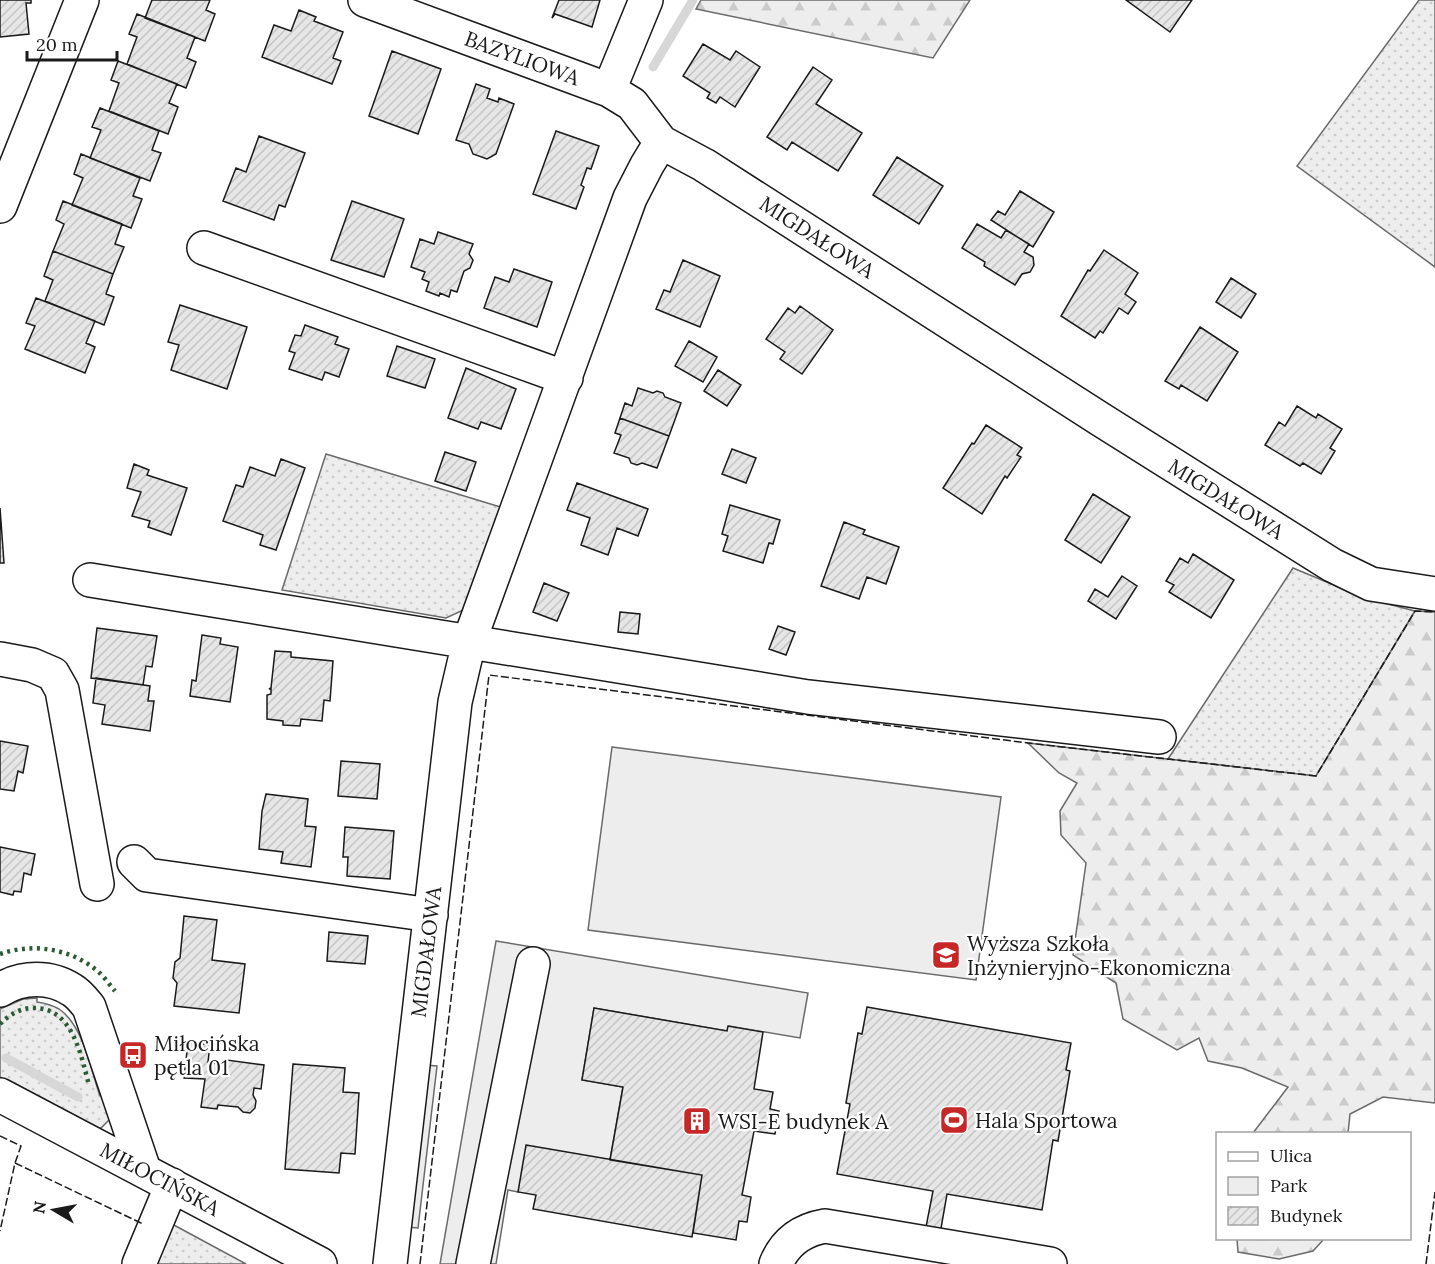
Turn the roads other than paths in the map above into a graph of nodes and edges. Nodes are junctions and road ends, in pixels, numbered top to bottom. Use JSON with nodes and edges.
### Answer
{"nodes":[{"id":1,"x":82,"y":0,"type":"edge"},
{"id":2,"x":365,"y":0,"type":"edge"},
{"id":3,"x":646,"y":0,"type":"edge"},
{"id":4,"x":609,"y":90,"type":"junction"},
{"id":5,"x":661,"y":142,"type":"junction"},
{"id":6,"x":0,"y":206,"type":"edge"},
{"id":7,"x":204,"y":248,"type":"dead end"},
{"id":8,"x":566,"y":378,"type":"junction"},
{"id":9,"x":90,"y":580,"type":"dead end"},
{"id":10,"x":1435,"y":594,"type":"edge"},
{"id":11,"x":470,"y":642,"type":"junction"},
{"id":12,"x":0,"y":659,"type":"edge"},
{"id":13,"x":1159,"y":737,"type":"dead end"},
{"id":14,"x":134,"y":862,"type":"dead end"},
{"id":15,"x":97,"y":884,"type":"dead end"},
{"id":16,"x":430,"y":915,"type":"junction"},
{"id":17,"x":533,"y":964,"type":"dead end"},
{"id":18,"x":0,"y":990,"type":"edge"},
{"id":19,"x":0,"y":1095,"type":"edge"},
{"id":20,"x":158,"y":1177,"type":"junction"},
{"id":21,"x":139,"y":1264,"type":"edge"},
{"id":22,"x":320,"y":1264,"type":"edge"},
{"id":23,"x":390,"y":1264,"type":"edge"},
{"id":24,"x":473,"y":1264,"type":"edge"},
{"id":25,"x":776,"y":1264,"type":"edge"},
{"id":26,"x":1050,"y":1264,"type":"edge"}],
"edges":[{"from":1,"to":6,"type":"street"},
{"from":2,"to":4,"type":"street","name":"BAZYLIOWA"},
{"from":3,"to":4,"type":"street"},
{"from":4,"to":5,"type":"street","name":"BAZYLIOWA"},
{"from":5,"to":8,"type":"street","name":"MIGDAŁOWA"},
{"from":5,"to":10,"type":"street","name":"MIGDAŁOWA"},
{"from":7,"to":8,"type":"street"},
{"from":8,"to":11,"type":"street","name":"MIGDAŁOWA"},
{"from":9,"to":11,"type":"street"},
{"from":11,"to":13,"type":"street"},
{"from":11,"to":16,"type":"street","name":"MIGDAŁOWA"},
{"from":12,"to":15,"type":"street"},
{"from":14,"to":16,"type":"street"},
{"from":16,"to":23,"type":"street","name":"MIGDAŁOWA"},
{"from":17,"to":24,"type":"street"},
{"from":18,"to":20,"type":"street"},
{"from":19,"to":20,"type":"street","name":"MIŁOCIŃSKA"},
{"from":20,"to":21,"type":"street"},
{"from":20,"to":22,"type":"street","name":"MIŁOCIŃSKA"},
{"from":25,"to":26,"type":"street"}]}
